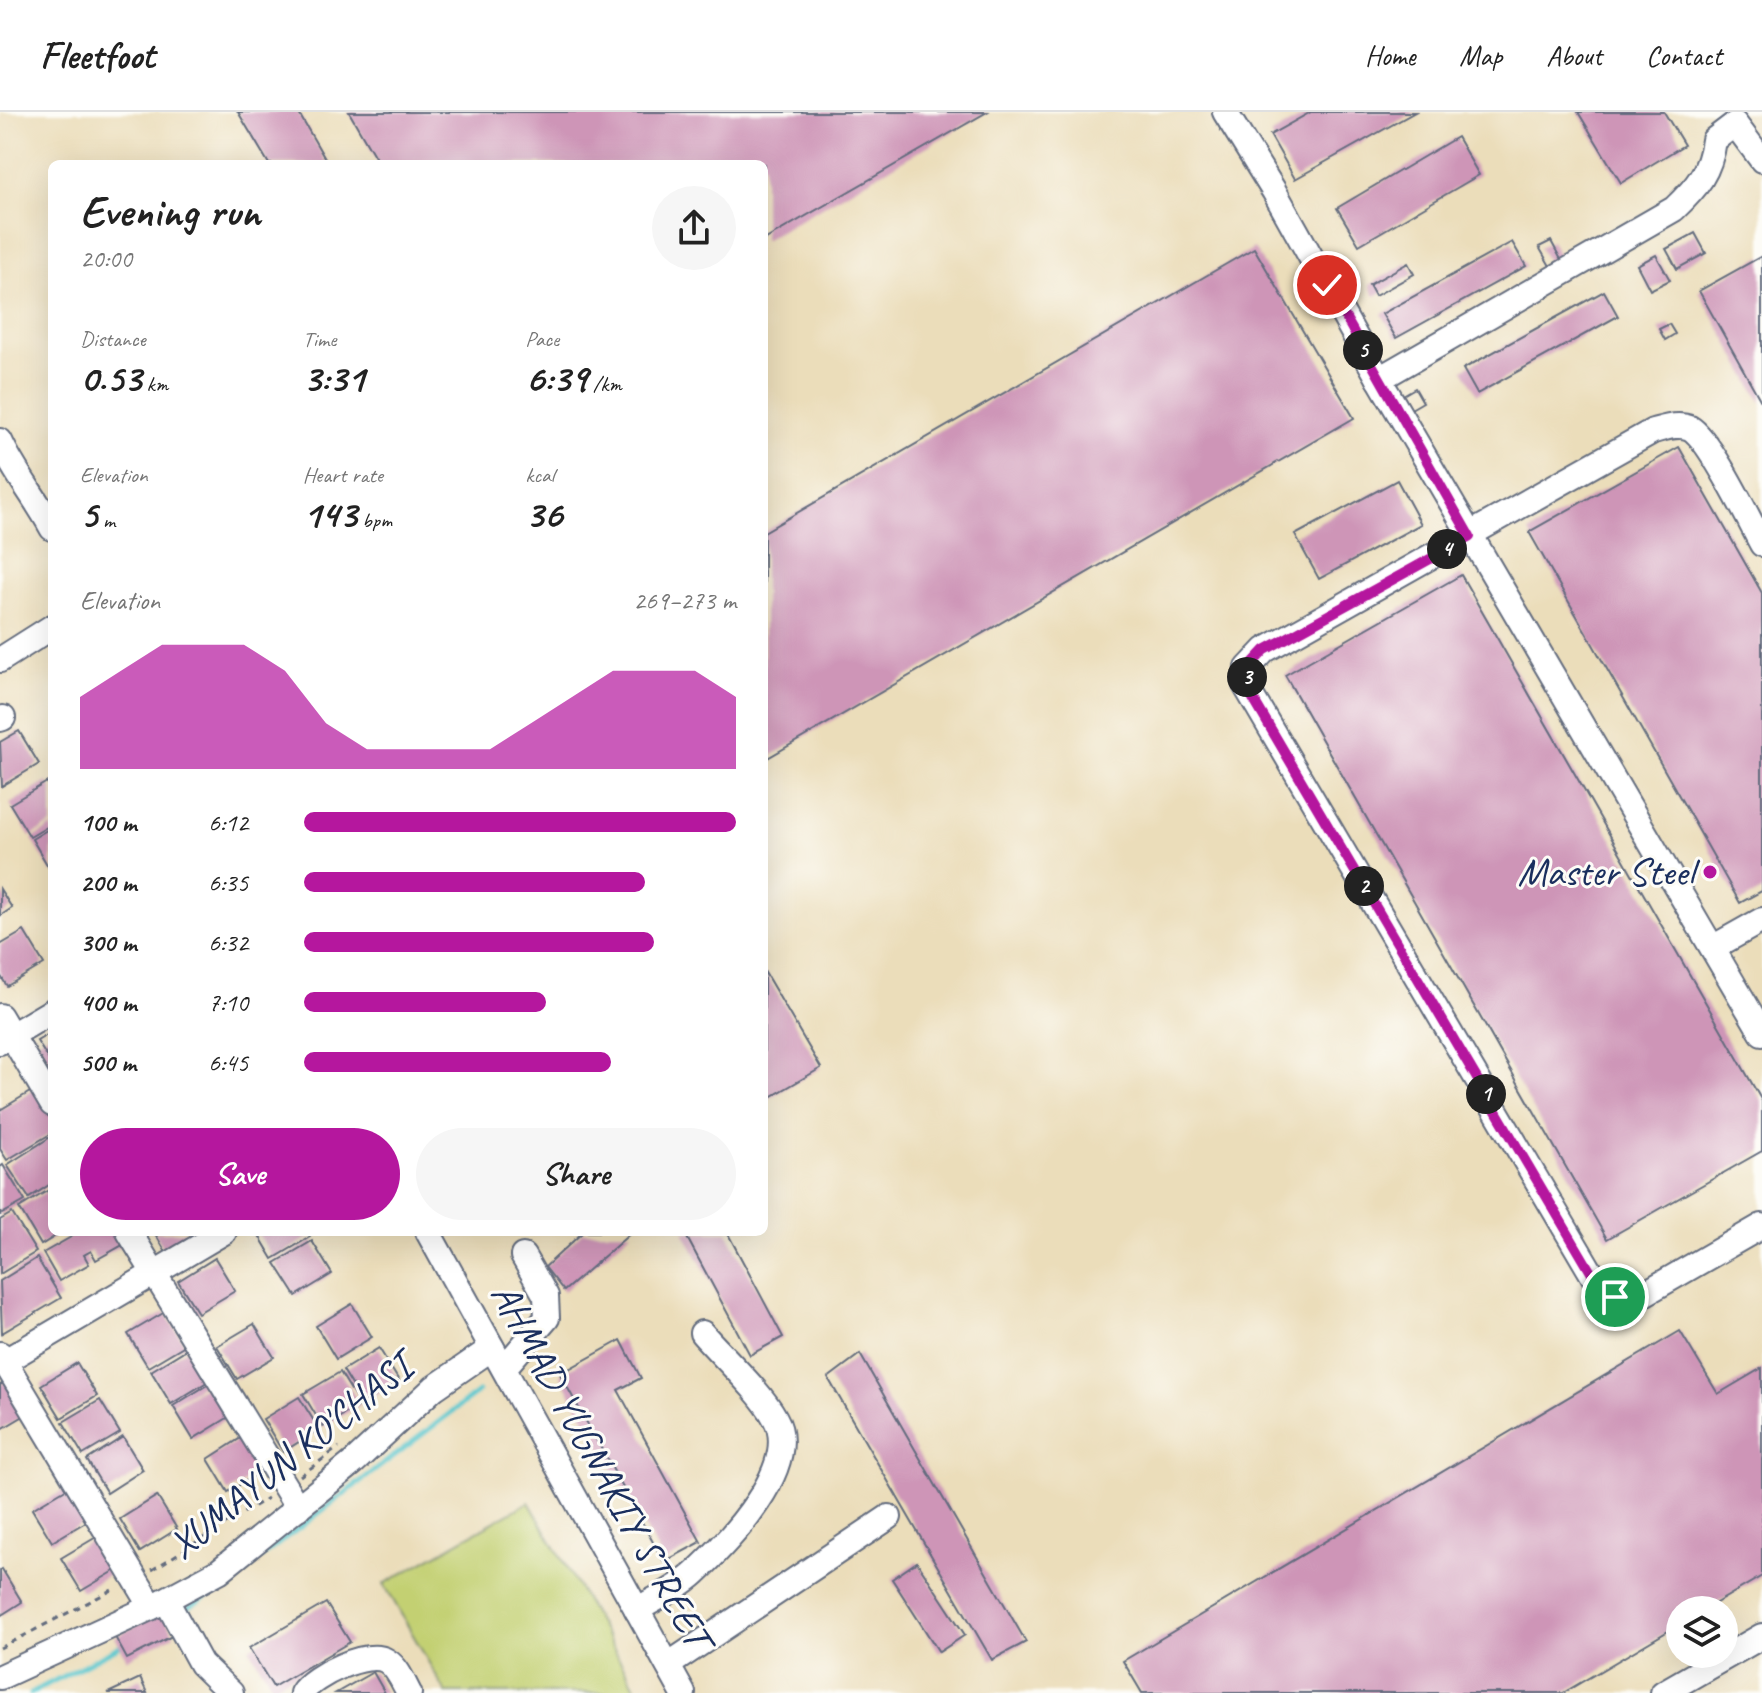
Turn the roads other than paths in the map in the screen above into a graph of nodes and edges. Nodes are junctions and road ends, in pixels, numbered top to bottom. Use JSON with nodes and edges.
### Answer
{"nodes":[{"id":1,"x":1225,"y":112,"type":"edge"},
{"id":2,"x":1762,"y":160,"type":"edge"},
{"id":3,"x":1379,"y":379,"type":"junction"},
{"id":4,"x":3,"y":458,"type":"edge"},
{"id":5,"x":48,"y":520,"type":"edge"},
{"id":6,"x":1470,"y":537,"type":"junction"},
{"id":7,"x":1762,"y":544,"type":"edge"},
{"id":8,"x":48,"y":630,"type":"edge"},
{"id":9,"x":0,"y":660,"type":"edge"},
{"id":10,"x":1762,"y":920,"type":"edge"},
{"id":11,"x":1714,"y":947,"type":"junction"},
{"id":12,"x":48,"y":1013,"type":"edge"},
{"id":13,"x":4,"y":1031,"type":"edge"},
{"id":14,"x":1762,"y":1033,"type":"edge"},
{"id":15,"x":48,"y":1098,"type":"edge"},
{"id":16,"x":1762,"y":1226,"type":"edge"},
{"id":17,"x":131,"y":1236,"type":"edge"},
{"id":18,"x":217,"y":1236,"type":"edge"},
{"id":19,"x":430,"y":1236,"type":"edge"},
{"id":20,"x":523,"y":1256,"type":"dead end"},
{"id":21,"x":154,"y":1275,"type":"junction"},
{"id":22,"x":702,"y":1333,"type":"dead end"},
{"id":23,"x":498,"y":1358,"type":"junction"},
{"id":24,"x":1,"y":1359,"type":"edge"},
{"id":25,"x":298,"y":1508,"type":"junction"},
{"id":26,"x":889,"y":1517,"type":"dead end"},
{"id":27,"x":159,"y":1604,"type":"junction"},
{"id":28,"x":637,"y":1610,"type":"junction"},
{"id":29,"x":1762,"y":1636,"type":"edge"},
{"id":30,"x":668,"y":1665,"type":"junction"},
{"id":31,"x":0,"y":1677,"type":"edge"},
{"id":32,"x":231,"y":1693,"type":"edge"},
{"id":33,"x":302,"y":1693,"type":"edge"},
{"id":34,"x":409,"y":1693,"type":"edge"},
{"id":35,"x":683,"y":1693,"type":"edge"},
{"id":36,"x":1663,"y":1693,"type":"edge"}],
"edges":[{"from":1,"to":3,"type":"street"},
{"from":2,"to":3,"type":"street"},
{"from":3,"to":6,"type":"street"},
{"from":4,"to":5,"type":"street"},
{"from":6,"to":7,"type":"street"},
{"from":6,"to":11,"type":"street"},
{"from":6,"to":16,"type":"street"},
{"from":8,"to":9,"type":"street"},
{"from":10,"to":11,"type":"street"},
{"from":11,"to":14,"type":"street"},
{"from":12,"to":13,"type":"street"},
{"from":13,"to":15,"type":"street"},
{"from":17,"to":21,"type":"street"},
{"from":18,"to":21,"type":"street"},
{"from":19,"to":23,"type":"street","name":"AHMAD YUGNAKIY STREET"},
{"from":20,"to":23,"type":"street","name":"XUMAYUN KO'CHASI"},
{"from":21,"to":24,"type":"street"},
{"from":21,"to":25,"type":"street"},
{"from":22,"to":28,"type":"street"},
{"from":23,"to":25,"type":"street","name":"XUMAYUN KO'CHASI"},
{"from":23,"to":28,"type":"street","name":"AHMAD YUGNAKIY STREET"},
{"from":24,"to":27,"type":"street"},
{"from":25,"to":27,"type":"street","name":"XUMAYUN KO'CHASI"},
{"from":26,"to":30,"type":"street"},
{"from":27,"to":31,"type":"street","name":"XUMAYUN KO'CHASI"},
{"from":27,"to":32,"type":"street"},
{"from":28,"to":30,"type":"street","name":"AHMAD YUGNAKIY STREET"},
{"from":29,"to":36,"type":"street"},
{"from":30,"to":35,"type":"street","name":"AHMAD YUGNAKIY STREET"},
{"from":33,"to":34,"type":"street"}]}
